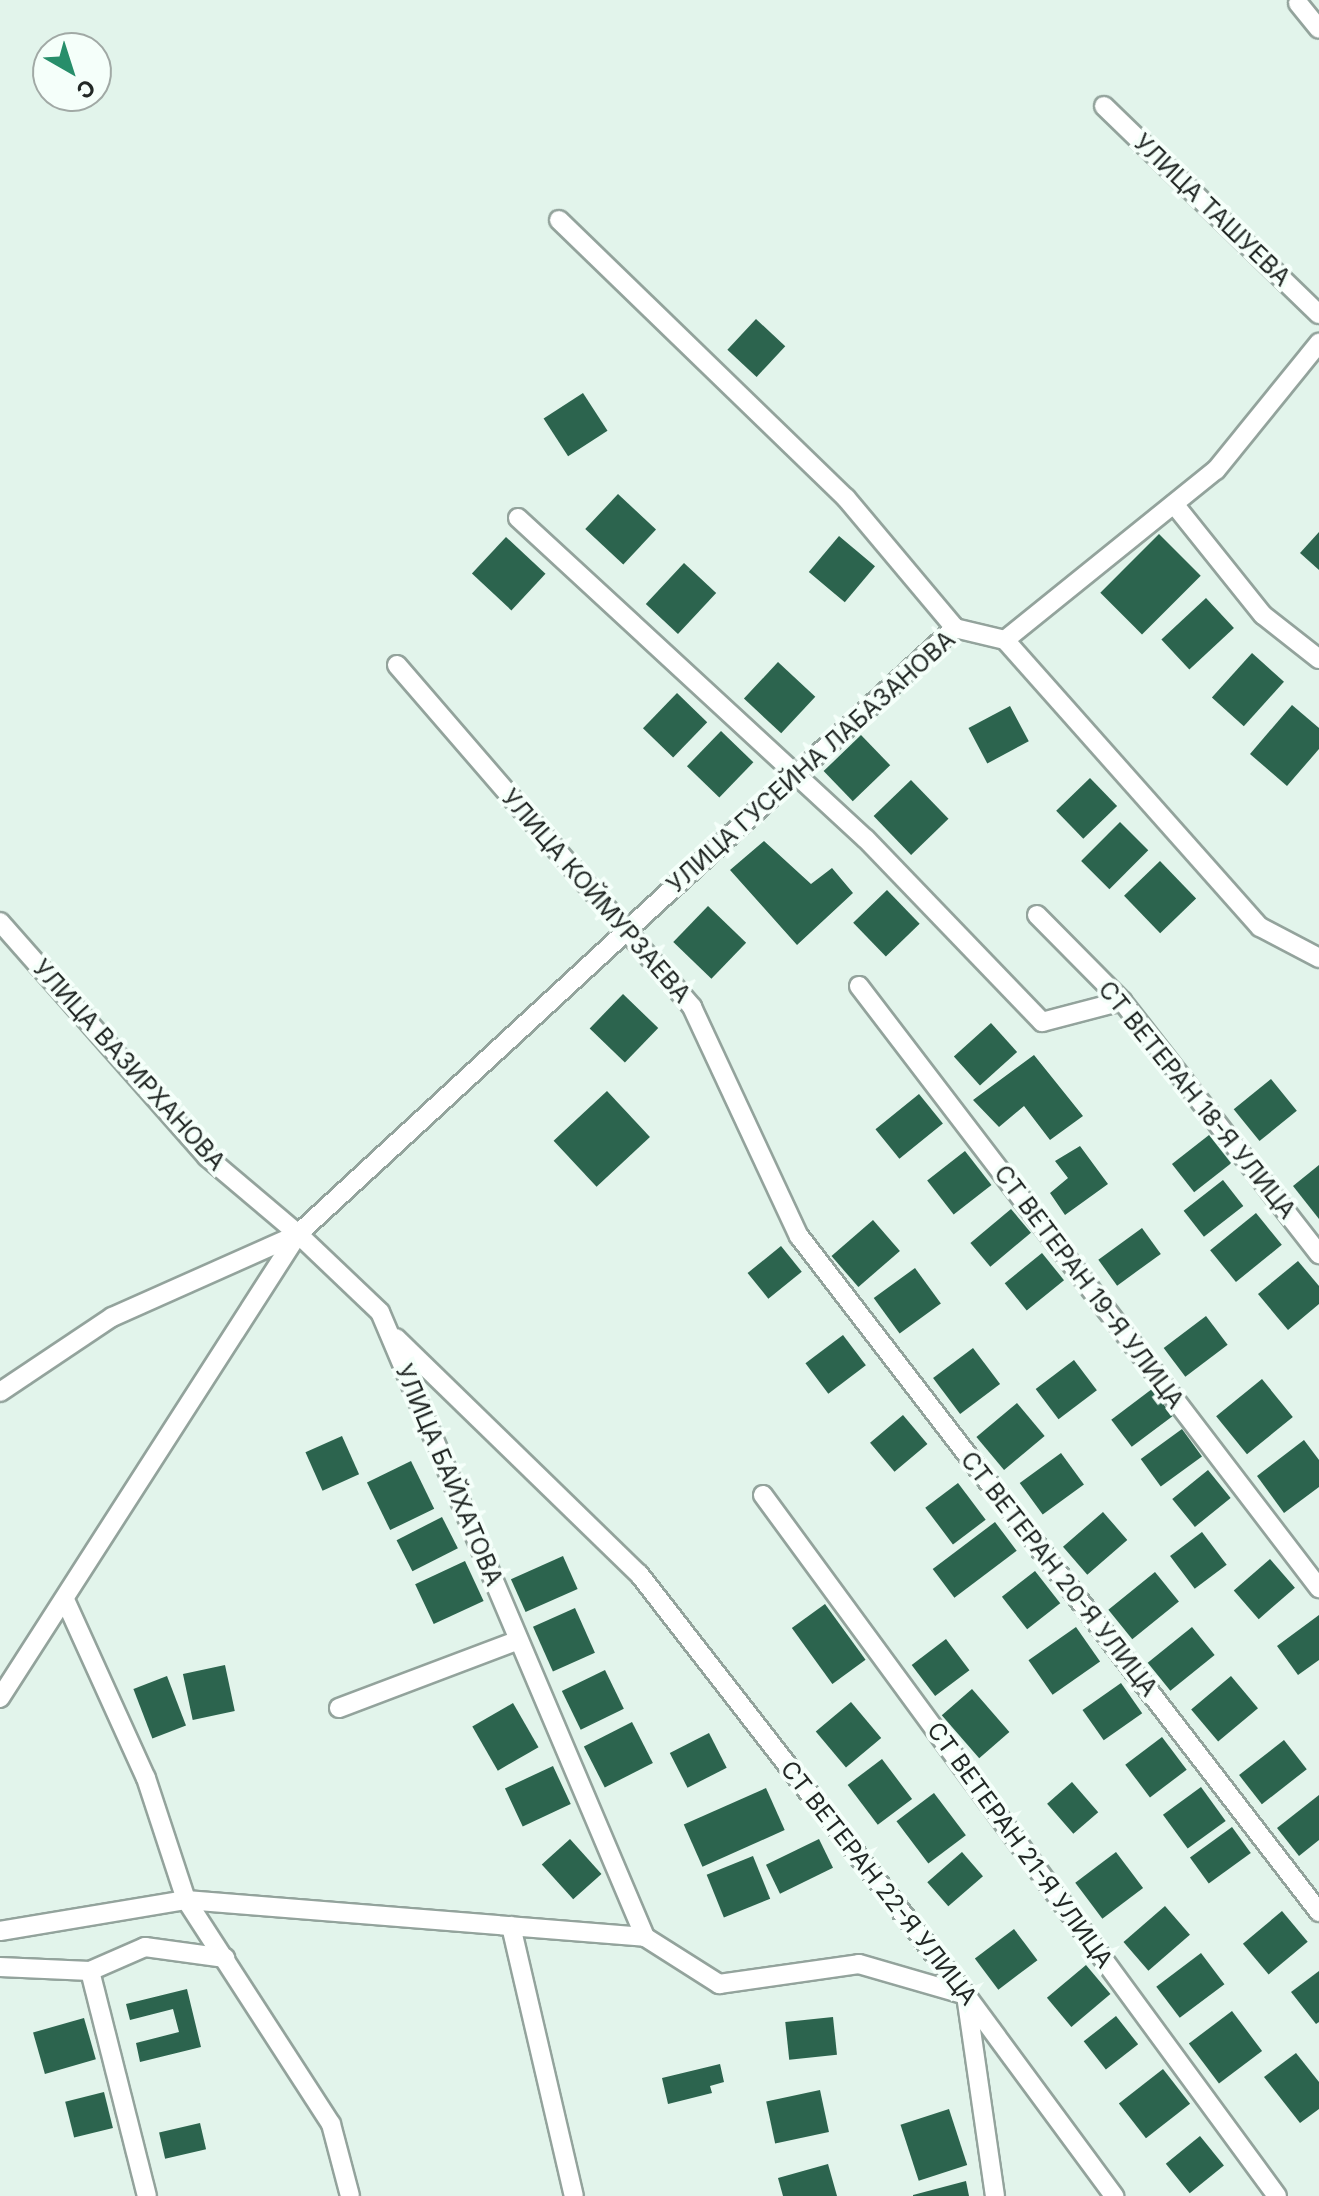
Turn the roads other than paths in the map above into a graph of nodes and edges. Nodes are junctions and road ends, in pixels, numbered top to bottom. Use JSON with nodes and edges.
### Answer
{"nodes":[{"id":1,"x":1298,"y":3,"type":"dead end"},
{"id":2,"x":1319,"y":29,"type":"edge"},
{"id":3,"x":1104,"y":106,"type":"dead end"},
{"id":4,"x":559,"y":220,"type":"dead end"},
{"id":5,"x":1319,"y":314,"type":"edge"},
{"id":6,"x":1319,"y":343,"type":"edge"},
{"id":7,"x":1174,"y":504,"type":"junction"},
{"id":8,"x":518,"y":518,"type":"dead end"},
{"id":9,"x":955,"y":628,"type":"junction"},
{"id":10,"x":1005,"y":640,"type":"junction"},
{"id":11,"x":1319,"y":659,"type":"edge"},
{"id":12,"x":397,"y":665,"type":"dead end"},
{"id":13,"x":794,"y":772,"type":"junction"},
{"id":14,"x":1037,"y":915,"type":"dead end"},
{"id":15,"x":0,"y":922,"type":"edge"},
{"id":16,"x":626,"y":930,"type":"junction"},
{"id":17,"x":1319,"y":958,"type":"edge"},
{"id":18,"x":859,"y":986,"type":"dead end"},
{"id":19,"x":1122,"y":1001,"type":"junction"},
{"id":20,"x":298,"y":1234,"type":"junction"},
{"id":21,"x":799,"y":1236,"type":"joint"},
{"id":22,"x":1319,"y":1254,"type":"edge"},
{"id":23,"x":388,"y":1331,"type":"junction"},
{"id":24,"x":0,"y":1392,"type":"edge"},
{"id":25,"x":763,"y":1495,"type":"dead end"},
{"id":26,"x":1319,"y":1588,"type":"edge"},
{"id":27,"x":66,"y":1602,"type":"junction"},
{"id":28,"x":519,"y":1640,"type":"junction"},
{"id":29,"x":0,"y":1698,"type":"edge"},
{"id":30,"x":339,"y":1708,"type":"dead end"},
{"id":31,"x":186,"y":1900,"type":"junction"},
{"id":32,"x":1319,"y":1912,"type":"edge"},
{"id":33,"x":511,"y":1926,"type":"junction"},
{"id":34,"x":0,"y":1931,"type":"edge"},
{"id":35,"x":645,"y":1937,"type":"junction"},
{"id":36,"x":225,"y":1958,"type":"junction"},
{"id":37,"x":0,"y":1967,"type":"edge"},
{"id":38,"x":90,"y":1971,"type":"junction"},
{"id":39,"x":966,"y":1995,"type":"junction"},
{"id":40,"x":147,"y":2196,"type":"edge"},
{"id":41,"x":350,"y":2196,"type":"edge"},
{"id":42,"x":574,"y":2196,"type":"edge"},
{"id":43,"x":995,"y":2196,"type":"edge"},
{"id":44,"x":1114,"y":2196,"type":"edge"},
{"id":45,"x":1277,"y":2196,"type":"edge"}],
"edges":[{"from":1,"to":2,"type":"street"},
{"from":3,"to":5,"type":"street","name":"УЛИЦА ТАШУЕВА"},
{"from":4,"to":9,"type":"street"},
{"from":6,"to":7,"type":"street"},
{"from":7,"to":10,"type":"street"},
{"from":7,"to":11,"type":"street"},
{"from":8,"to":13,"type":"street"},
{"from":9,"to":10,"type":"street","name":"УЛИЦА ГУСЕЙНА ЛАБАЗАНОВА"},
{"from":9,"to":13,"type":"street","name":"УЛИЦА ГУСЕЙНА ЛАБАЗАНОВА"},
{"from":10,"to":17,"type":"street"},
{"from":12,"to":16,"type":"street","name":"УЛИЦА КОЙМУРЗАЕВА"},
{"from":13,"to":16,"type":"street","name":"УЛИЦА ГУСЕЙНА ЛАБАЗАНОВА"},
{"from":13,"to":19,"type":"street"},
{"from":14,"to":19,"type":"street","name":"СТ ВЕТЕРАН 18-Я УЛИЦА"},
{"from":15,"to":20,"type":"street","name":"УЛИЦА ВАЗИРХАНОВА"},
{"from":16,"to":20,"type":"street","name":"УЛИЦА ГУСЕЙНА ЛАБАЗАНОВА"},
{"from":16,"to":21,"type":"street","name":"УЛИЦА КОЙМУРЗАЕВА"},
{"from":18,"to":26,"type":"street","name":"СТ ВЕТЕРАН 19-Я УЛИЦА"},
{"from":19,"to":22,"type":"street","name":"СТ ВЕТЕРАН 18-Я УЛИЦА"},
{"from":20,"to":23,"type":"street","name":"УЛИЦА БАЙХАТОВА"},
{"from":20,"to":24,"type":"street"},
{"from":20,"to":27,"type":"street"},
{"from":21,"to":32,"type":"street","name":"СТ ВЕТЕРАН 20-Я УЛИЦА"},
{"from":23,"to":28,"type":"street","name":"УЛИЦА БАЙХАТОВА"},
{"from":23,"to":39,"type":"street","name":"СТ ВЕТЕРАН 22-Я УЛИЦА"},
{"from":25,"to":45,"type":"street","name":"СТ ВЕТЕРАН 21-Я УЛИЦА"},
{"from":27,"to":29,"type":"street"},
{"from":27,"to":31,"type":"street"},
{"from":28,"to":30,"type":"street"},
{"from":28,"to":35,"type":"street","name":"УЛИЦА БАЙХАТОВА"},
{"from":31,"to":33,"type":"street"},
{"from":31,"to":34,"type":"street"},
{"from":31,"to":36,"type":"street"},
{"from":33,"to":35,"type":"street"},
{"from":33,"to":42,"type":"street"},
{"from":35,"to":39,"type":"street"},
{"from":36,"to":38,"type":"street"},
{"from":36,"to":41,"type":"street"},
{"from":37,"to":38,"type":"street"},
{"from":38,"to":40,"type":"street"},
{"from":39,"to":43,"type":"street"},
{"from":39,"to":44,"type":"street","name":"СТ ВЕТЕРАН 22-Я УЛИЦА"}]}
